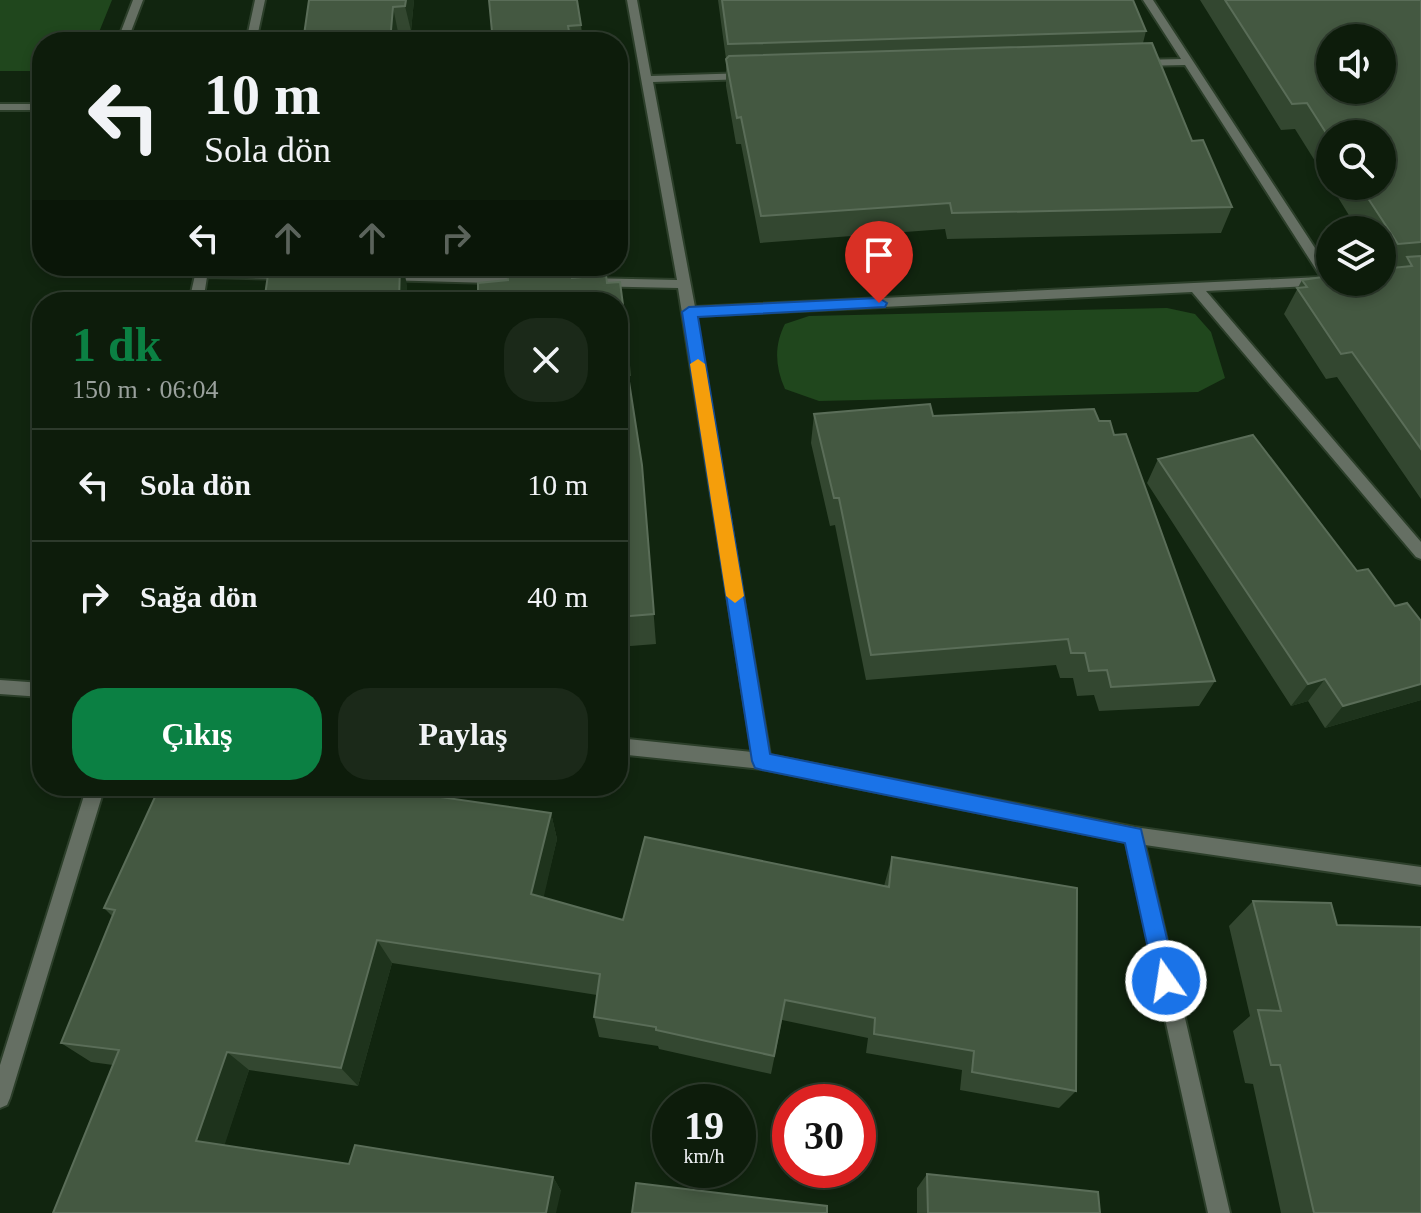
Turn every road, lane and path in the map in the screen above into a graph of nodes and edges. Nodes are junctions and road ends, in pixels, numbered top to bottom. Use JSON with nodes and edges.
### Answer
{"nodes":[{"id":1,"x":138,"y":0,"type":"edge"},
{"id":2,"x":260,"y":0,"type":"edge"},
{"id":3,"x":632,"y":0,"type":"edge"},
{"id":4,"x":1148,"y":0,"type":"edge"},
{"id":5,"x":126,"y":32,"type":"edge"},
{"id":6,"x":253,"y":32,"type":"edge"},
{"id":7,"x":1189,"y":62,"type":"junction"},
{"id":8,"x":1125,"y":64,"type":"edge"},
{"id":9,"x":758,"y":75,"type":"edge"},
{"id":10,"x":647,"y":79,"type":"junction"},
{"id":11,"x":0,"y":107,"type":"edge"},
{"id":12,"x":32,"y":107,"type":"edge"},
{"id":13,"x":1316,"y":259,"type":"edge"},
{"id":14,"x":373,"y":277,"type":"edge"},
{"id":15,"x":544,"y":281,"type":"edge"},
{"id":16,"x":575,"y":282,"type":"edge"},
{"id":17,"x":1316,"y":282,"type":"edge"},
{"id":18,"x":684,"y":284,"type":"junction"},
{"id":19,"x":1196,"y":288,"type":"junction"},
{"id":20,"x":689,"y":312,"type":"junction"},
{"id":21,"x":1421,"y":553,"type":"edge"},
{"id":22,"x":0,"y":687,"type":"edge"},
{"id":23,"x":32,"y":689,"type":"edge"},
{"id":24,"x":628,"y":747,"type":"edge"},
{"id":25,"x":762,"y":761,"type":"junction"},
{"id":26,"x":93,"y":796,"type":"edge"},
{"id":27,"x":1134,"y":835,"type":"junction"},
{"id":28,"x":1421,"y":876,"type":"edge"},
{"id":29,"x":0,"y":1098,"type":"edge"},
{"id":30,"x":1219,"y":1213,"type":"edge"}],
"edges":[{"from":1,"to":5,"type":"street"},
{"from":2,"to":6,"type":"street"},
{"from":3,"to":10,"type":"street"},
{"from":4,"to":7,"type":"street"},
{"from":7,"to":8,"type":"street"},
{"from":7,"to":13,"type":"street"},
{"from":9,"to":10,"type":"street"},
{"from":10,"to":18,"type":"street"},
{"from":11,"to":12,"type":"street"},
{"from":14,"to":15,"type":"street"},
{"from":16,"to":18,"type":"street"},
{"from":17,"to":19,"type":"street"},
{"from":18,"to":20,"type":"street"},
{"from":19,"to":20,"type":"street"},
{"from":19,"to":21,"type":"street"},
{"from":20,"to":25,"type":"street"},
{"from":22,"to":23,"type":"street"},
{"from":24,"to":25,"type":"street"},
{"from":25,"to":27,"type":"street"},
{"from":26,"to":29,"type":"street"},
{"from":27,"to":28,"type":"street"},
{"from":27,"to":30,"type":"street"}]}
